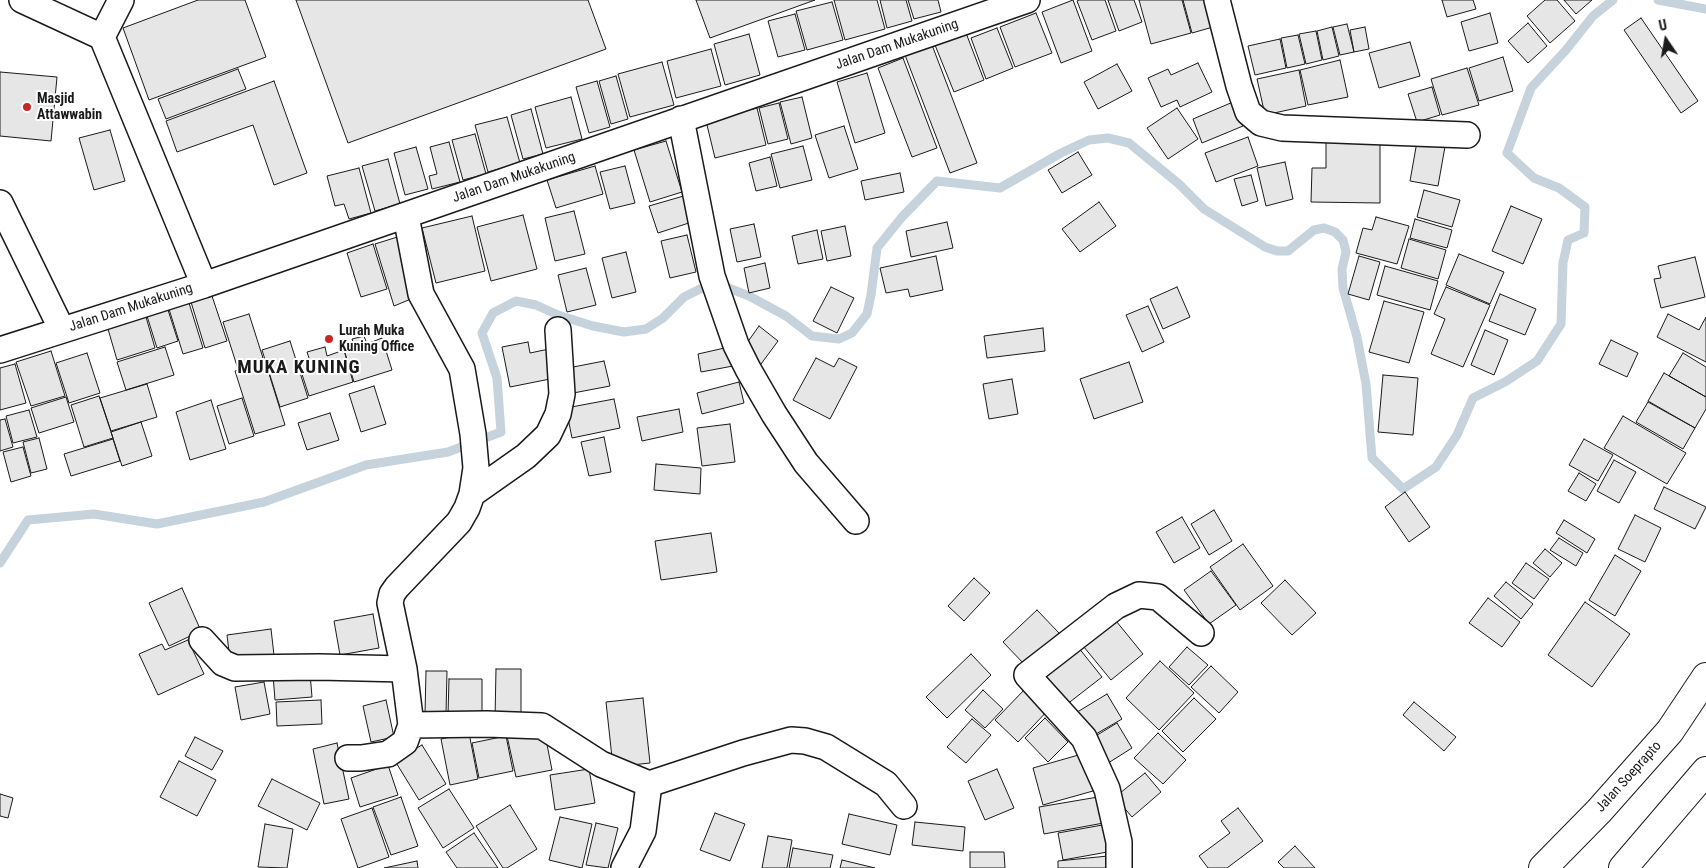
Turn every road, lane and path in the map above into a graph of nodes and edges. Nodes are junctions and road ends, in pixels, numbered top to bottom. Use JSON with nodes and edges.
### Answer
{"nodes":[{"id":1,"x":22,"y":0,"type":"edge"},
{"id":2,"x":121,"y":0,"type":"edge"},
{"id":3,"x":1027,"y":0,"type":"edge"},
{"id":4,"x":1217,"y":0,"type":"edge"},
{"id":5,"x":102,"y":37,"type":"junction"},
{"id":6,"x":681,"y":119,"type":"junction"},
{"id":7,"x":1467,"y":135,"type":"dead end"},
{"id":8,"x":0,"y":203,"type":"edge"},
{"id":9,"x":406,"y":216,"type":"junction"},
{"id":10,"x":204,"y":285,"type":"junction"},
{"id":11,"x":62,"y":330,"type":"junction"},
{"id":12,"x":558,"y":330,"type":"dead end"},
{"id":13,"x":0,"y":350,"type":"edge"},
{"id":14,"x":472,"y":494,"type":"junction"},
{"id":15,"x":856,"y":521,"type":"dead end"},
{"id":16,"x":1201,"y":633,"type":"dead end"},
{"id":17,"x":202,"y":640,"type":"dead end"},
{"id":18,"x":404,"y":669,"type":"junction"},
{"id":19,"x":1706,"y":678,"type":"edge"},
{"id":20,"x":411,"y":725,"type":"junction"},
{"id":21,"x":348,"y":758,"type":"dead end"},
{"id":22,"x":1706,"y":771,"type":"edge"},
{"id":23,"x":649,"y":784,"type":"junction"},
{"id":24,"x":904,"y":806,"type":"dead end"},
{"id":25,"x":624,"y":868,"type":"edge"},
{"id":26,"x":1119,"y":868,"type":"edge"},
{"id":27,"x":1543,"y":868,"type":"edge"},
{"id":28,"x":1623,"y":868,"type":"edge"}],
"edges":[{"from":1,"to":5,"type":"street"},
{"from":2,"to":5,"type":"street"},
{"from":3,"to":6,"type":"street","name":"Jalan Dam Mukakuning"},
{"from":4,"to":7,"type":"street"},
{"from":5,"to":10,"type":"street"},
{"from":6,"to":9,"type":"street","name":"Jalan Dam Mukakuning"},
{"from":6,"to":15,"type":"street"},
{"from":8,"to":11,"type":"street"},
{"from":9,"to":10,"type":"street","name":"Jalan Dam Mukakuning"},
{"from":9,"to":14,"type":"street"},
{"from":10,"to":11,"type":"street","name":"Jalan Dam Mukakuning"},
{"from":11,"to":13,"type":"street","name":"Jalan Dam Mukakuning"},
{"from":12,"to":14,"type":"street"},
{"from":14,"to":18,"type":"street"},
{"from":16,"to":26,"type":"street"},
{"from":17,"to":18,"type":"street"},
{"from":18,"to":20,"type":"street"},
{"from":19,"to":27,"type":"highway","name":"Jalan Soeprapto"},
{"from":20,"to":21,"type":"street"},
{"from":20,"to":23,"type":"street"},
{"from":22,"to":28,"type":"highway"},
{"from":23,"to":24,"type":"street"},
{"from":23,"to":25,"type":"street"}]}
